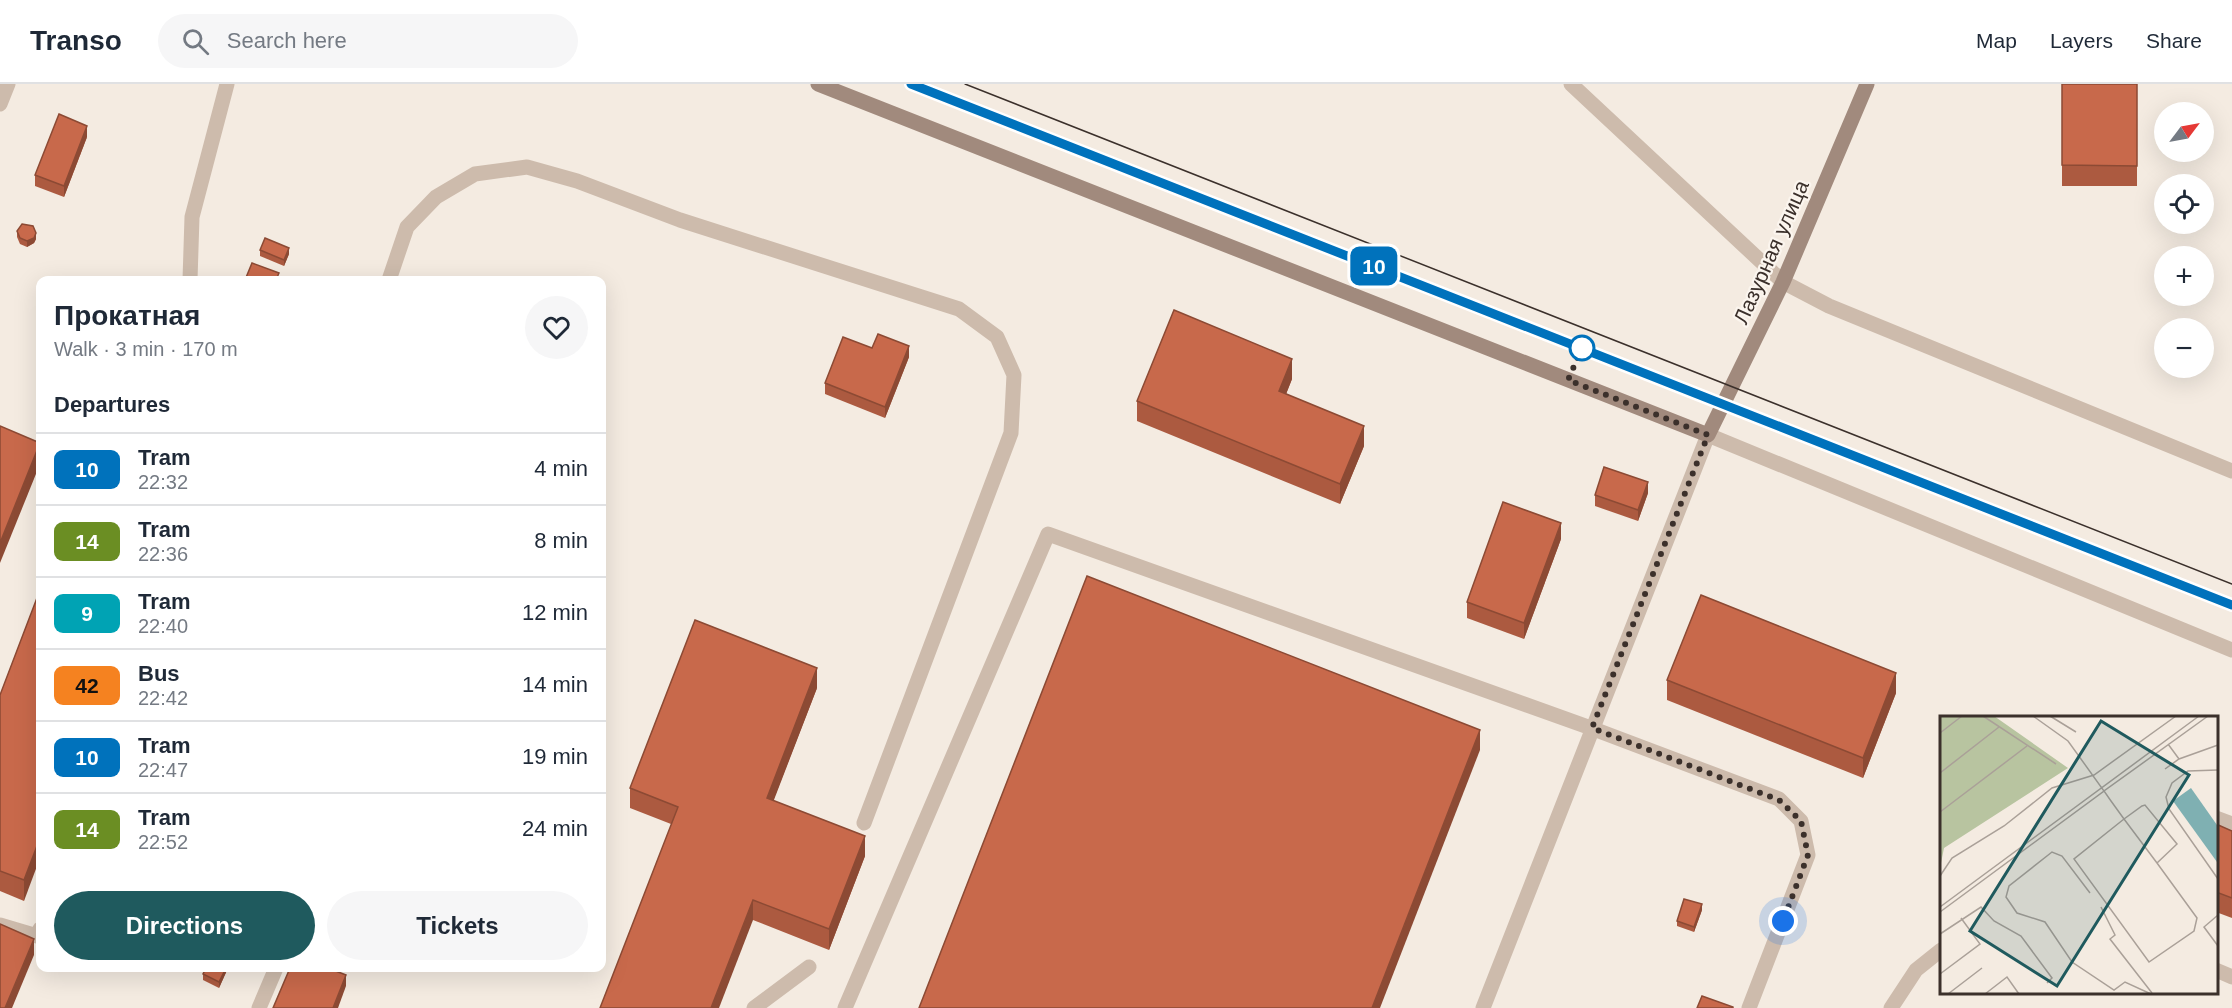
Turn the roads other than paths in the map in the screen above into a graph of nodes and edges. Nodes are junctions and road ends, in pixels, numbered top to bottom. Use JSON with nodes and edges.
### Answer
{"nodes":[{"id":1,"x":9,"y":84,"type":"edge"},
{"id":2,"x":227,"y":84,"type":"edge"},
{"id":3,"x":818,"y":84,"type":"edge"},
{"id":4,"x":1571,"y":84,"type":"edge"},
{"id":5,"x":1867,"y":84,"type":"edge"},
{"id":6,"x":0,"y":104,"type":"edge"},
{"id":7,"x":190,"y":276,"type":"edge"},
{"id":8,"x":390,"y":276,"type":"edge"},
{"id":9,"x":1783,"y":282,"type":"junction"},
{"id":10,"x":1708,"y":435,"type":"junction"},
{"id":11,"x":2232,"y":471,"type":"edge"},
{"id":12,"x":2232,"y":650,"type":"edge"},
{"id":13,"x":1592,"y":728,"type":"junction"},
{"id":14,"x":2217,"y":818,"type":"edge"},
{"id":15,"x":864,"y":823,"type":"dead end"},
{"id":16,"x":2232,"y":824,"type":"edge"},
{"id":17,"x":0,"y":925,"type":"edge"},
{"id":18,"x":36,"y":935,"type":"edge"},
{"id":19,"x":1940,"y":951,"type":"edge"},
{"id":20,"x":809,"y":967,"type":"dead end"},
{"id":21,"x":2217,"y":970,"type":"edge"},
{"id":22,"x":274,"y":972,"type":"edge"},
{"id":23,"x":2232,"y":977,"type":"edge"},
{"id":24,"x":259,"y":1008,"type":"edge"},
{"id":25,"x":754,"y":1008,"type":"edge"},
{"id":26,"x":844,"y":1008,"type":"edge"},
{"id":27,"x":1483,"y":1008,"type":"edge"},
{"id":28,"x":1749,"y":1008,"type":"edge"},
{"id":29,"x":1891,"y":1008,"type":"edge"}],
"edges":[{"from":1,"to":6,"type":"street"},
{"from":2,"to":7,"type":"street"},
{"from":3,"to":10,"type":"main road"},
{"from":4,"to":9,"type":"street"},
{"from":5,"to":9,"type":"main road","name":"Лазурная улица"},
{"from":8,"to":15,"type":"street"},
{"from":9,"to":10,"type":"main road","name":"Лазурная улица"},
{"from":9,"to":11,"type":"street"},
{"from":10,"to":12,"type":"street"},
{"from":10,"to":13,"type":"street"},
{"from":13,"to":26,"type":"street"},
{"from":13,"to":27,"type":"street"},
{"from":13,"to":28,"type":"street"},
{"from":14,"to":16,"type":"street"},
{"from":17,"to":18,"type":"street"},
{"from":19,"to":29,"type":"street"},
{"from":20,"to":25,"type":"street"},
{"from":21,"to":23,"type":"street"},
{"from":22,"to":24,"type":"street"}]}
